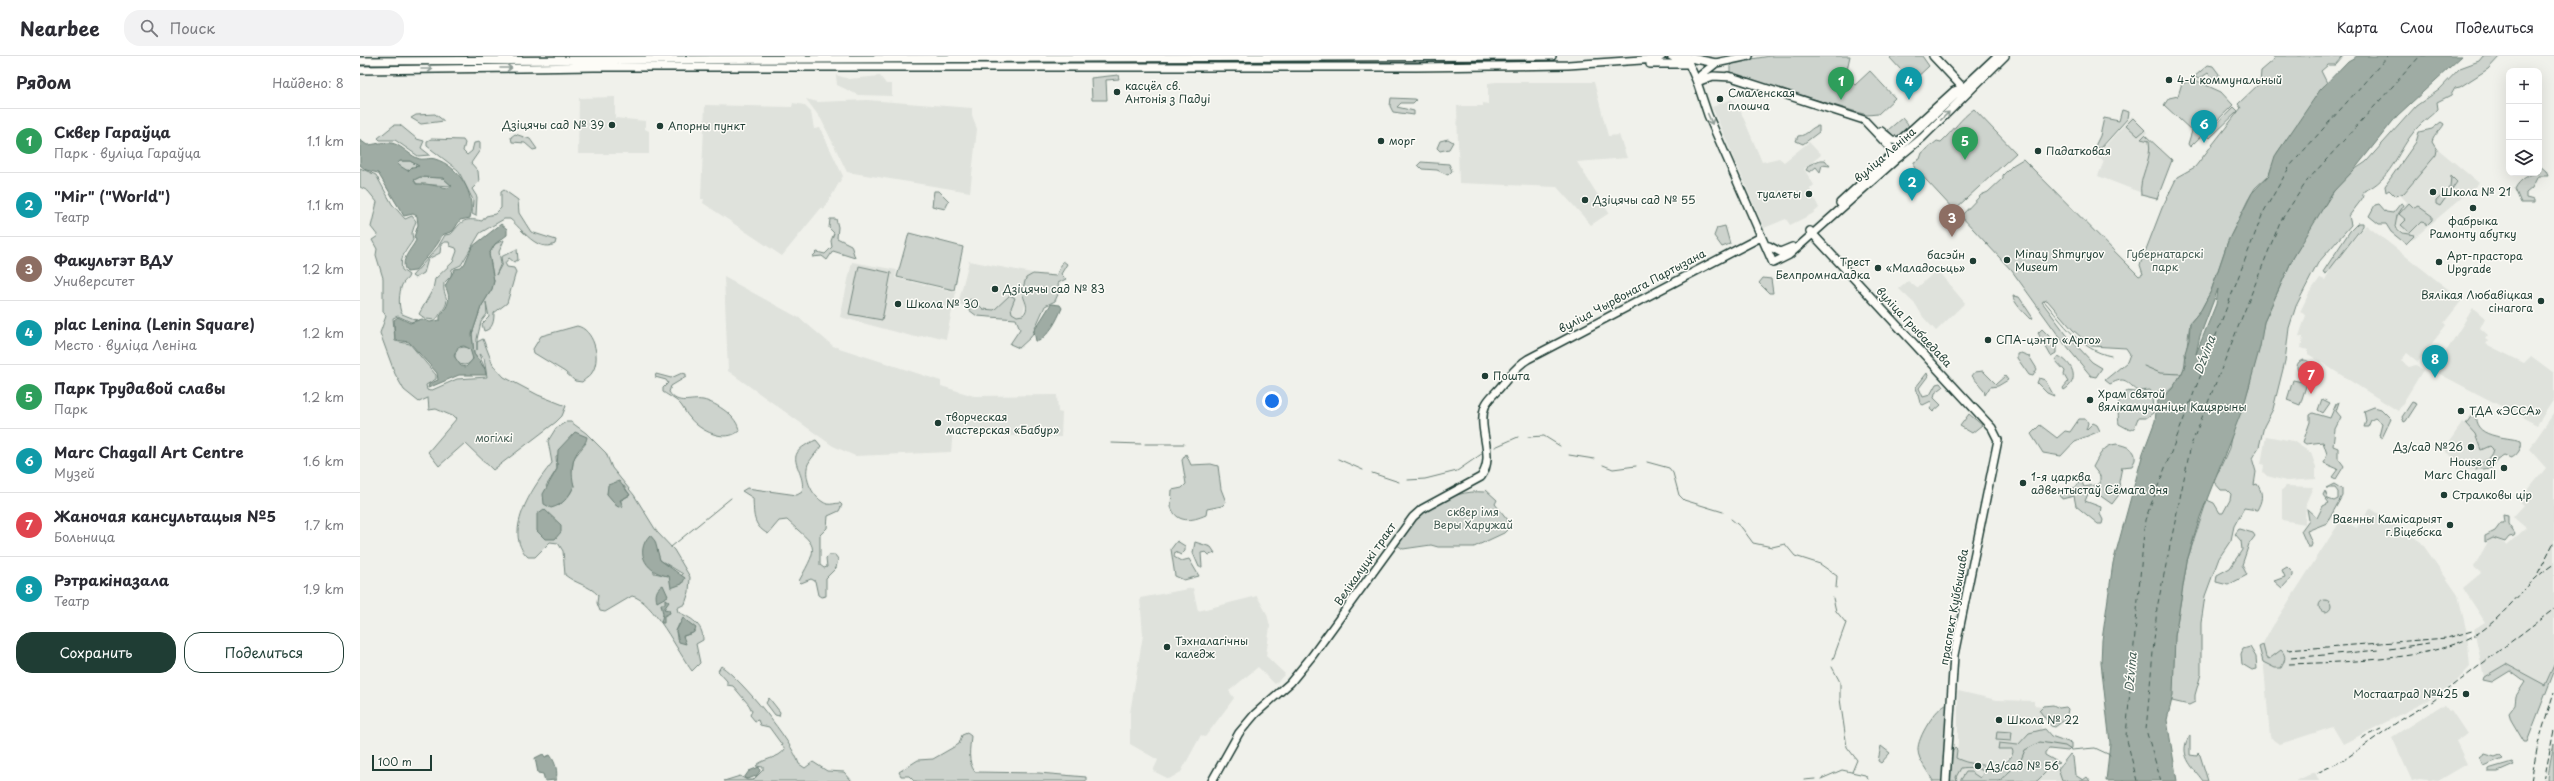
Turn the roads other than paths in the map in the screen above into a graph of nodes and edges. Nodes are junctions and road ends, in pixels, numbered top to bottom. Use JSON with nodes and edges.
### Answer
{"nodes":[{"id":1,"x":1552,"y":56,"type":"edge"},
{"id":2,"x":1568,"y":56,"type":"edge"},
{"id":3,"x":1662,"y":56,"type":"edge"},
{"id":4,"x":1671,"y":56,"type":"edge"},
{"id":5,"x":1680,"y":56,"type":"edge"},
{"id":6,"x":1749,"y":56,"type":"edge"},
{"id":7,"x":1933,"y":56,"type":"edge"},
{"id":8,"x":1997,"y":56,"type":"edge"},
{"id":9,"x":2005,"y":56,"type":"edge"},
{"id":10,"x":527,"y":57,"type":"edge"},
{"id":11,"x":1353,"y":57,"type":"junction"},
{"id":12,"x":646,"y":58,"type":"junction"},
{"id":13,"x":1194,"y":58,"type":"junction"},
{"id":14,"x":1689,"y":59,"type":"edge"},
{"id":15,"x":1726,"y":60,"type":"junction"},
{"id":16,"x":360,"y":61,"type":"edge"},
{"id":17,"x":402,"y":61,"type":"junction"},
{"id":18,"x":1604,"y":62,"type":"junction"},
{"id":19,"x":1716,"y":63,"type":"junction"},
{"id":20,"x":1568,"y":65,"type":"junction"},
{"id":21,"x":646,"y":67,"type":"junction"},
{"id":22,"x":1354,"y":67,"type":"junction"},
{"id":23,"x":527,"y":68,"type":"junction"},
{"id":24,"x":1194,"y":68,"type":"junction"},
{"id":25,"x":402,"y":69,"type":"junction"},
{"id":26,"x":360,"y":70,"type":"edge"},
{"id":27,"x":1728,"y":76,"type":"junction"},
{"id":28,"x":1698,"y":82,"type":"junction"},
{"id":29,"x":1965,"y":91,"type":"junction"},
{"id":30,"x":1897,"y":154,"type":"junction"},
{"id":31,"x":1812,"y":232,"type":"junction"},
{"id":32,"x":1761,"y":237,"type":"junction"},
{"id":33,"x":1769,"y":246,"type":"junction"},
{"id":34,"x":1792,"y":247,"type":"junction"},
{"id":35,"x":1774,"y":261,"type":"junction"},
{"id":36,"x":1515,"y":368,"type":"joint"},
{"id":37,"x":1998,"y":440,"type":"joint"},
{"id":38,"x":1212,"y":781,"type":"edge"},
{"id":39,"x":1946,"y":781,"type":"edge"}],
"edges":[{"from":1,"to":11,"type":"main road"},
{"from":2,"to":20,"type":"main road"},
{"from":3,"to":18,"type":"main road"},
{"from":4,"to":14,"type":"main road"},
{"from":5,"to":14,"type":"main road"},
{"from":6,"to":15,"type":"main road"},
{"from":7,"to":29,"type":"main road"},
{"from":8,"to":29,"type":"main road","name":"вуліца Леніна"},
{"from":9,"to":29,"type":"main road","name":"вуліца Леніна"},
{"from":10,"to":12,"type":"main road"},
{"from":10,"to":17,"type":"main road"},
{"from":10,"to":23,"type":"main road"},
{"from":11,"to":13,"type":"main road"},
{"from":11,"to":22,"type":"main road"},
{"from":12,"to":13,"type":"main road"},
{"from":12,"to":21,"type":"main road"},
{"from":13,"to":24,"type":"main road"},
{"from":14,"to":18,"type":"main road"},
{"from":14,"to":19,"type":"main road"},
{"from":14,"to":28,"type":"main road"},
{"from":15,"to":19,"type":"main road"},
{"from":15,"to":27,"type":"main road"},
{"from":16,"to":17,"type":"main road"},
{"from":17,"to":25,"type":"main road"},
{"from":18,"to":20,"type":"main road"},
{"from":19,"to":28,"type":"main road"},
{"from":20,"to":22,"type":"main road"},
{"from":21,"to":23,"type":"main road"},
{"from":21,"to":24,"type":"main road"},
{"from":22,"to":24,"type":"main road"},
{"from":25,"to":23,"type":"main road","one_way":true},
{"from":25,"to":26,"type":"main road"},
{"from":27,"to":28,"type":"main road"},
{"from":27,"to":29,"type":"main road"},
{"from":27,"to":30,"type":"main road"},
{"from":28,"to":32,"type":"main road","one_way":true},
{"from":29,"to":30,"type":"main road","name":"вуліца Леніна"},
{"from":30,"to":31,"type":"main road","name":"вуліца Леніна"},
{"from":31,"to":34,"type":"main road","name":"вуліца Леніна"},
{"from":31,"to":35,"type":"main road","name":"вуліца Леніна"},
{"from":31,"to":37,"type":"main road","name":"вуліца Грыбаедава"},
{"from":32,"to":33,"type":"main road"},
{"from":32,"to":35,"type":"main road"},
{"from":32,"to":36,"type":"main road","name":"вуліца Чырвонага Партызана"},
{"from":33,"to":34,"type":"main road"},
{"from":33,"to":35,"type":"main road"},
{"from":34,"to":35,"type":"main road","name":"вуліца Леніна"},
{"from":36,"to":38,"type":"main road","name":"Велікалуцкі тракт"},
{"from":37,"to":39,"type":"main road","name":"праспект Куйбышава"}]}
